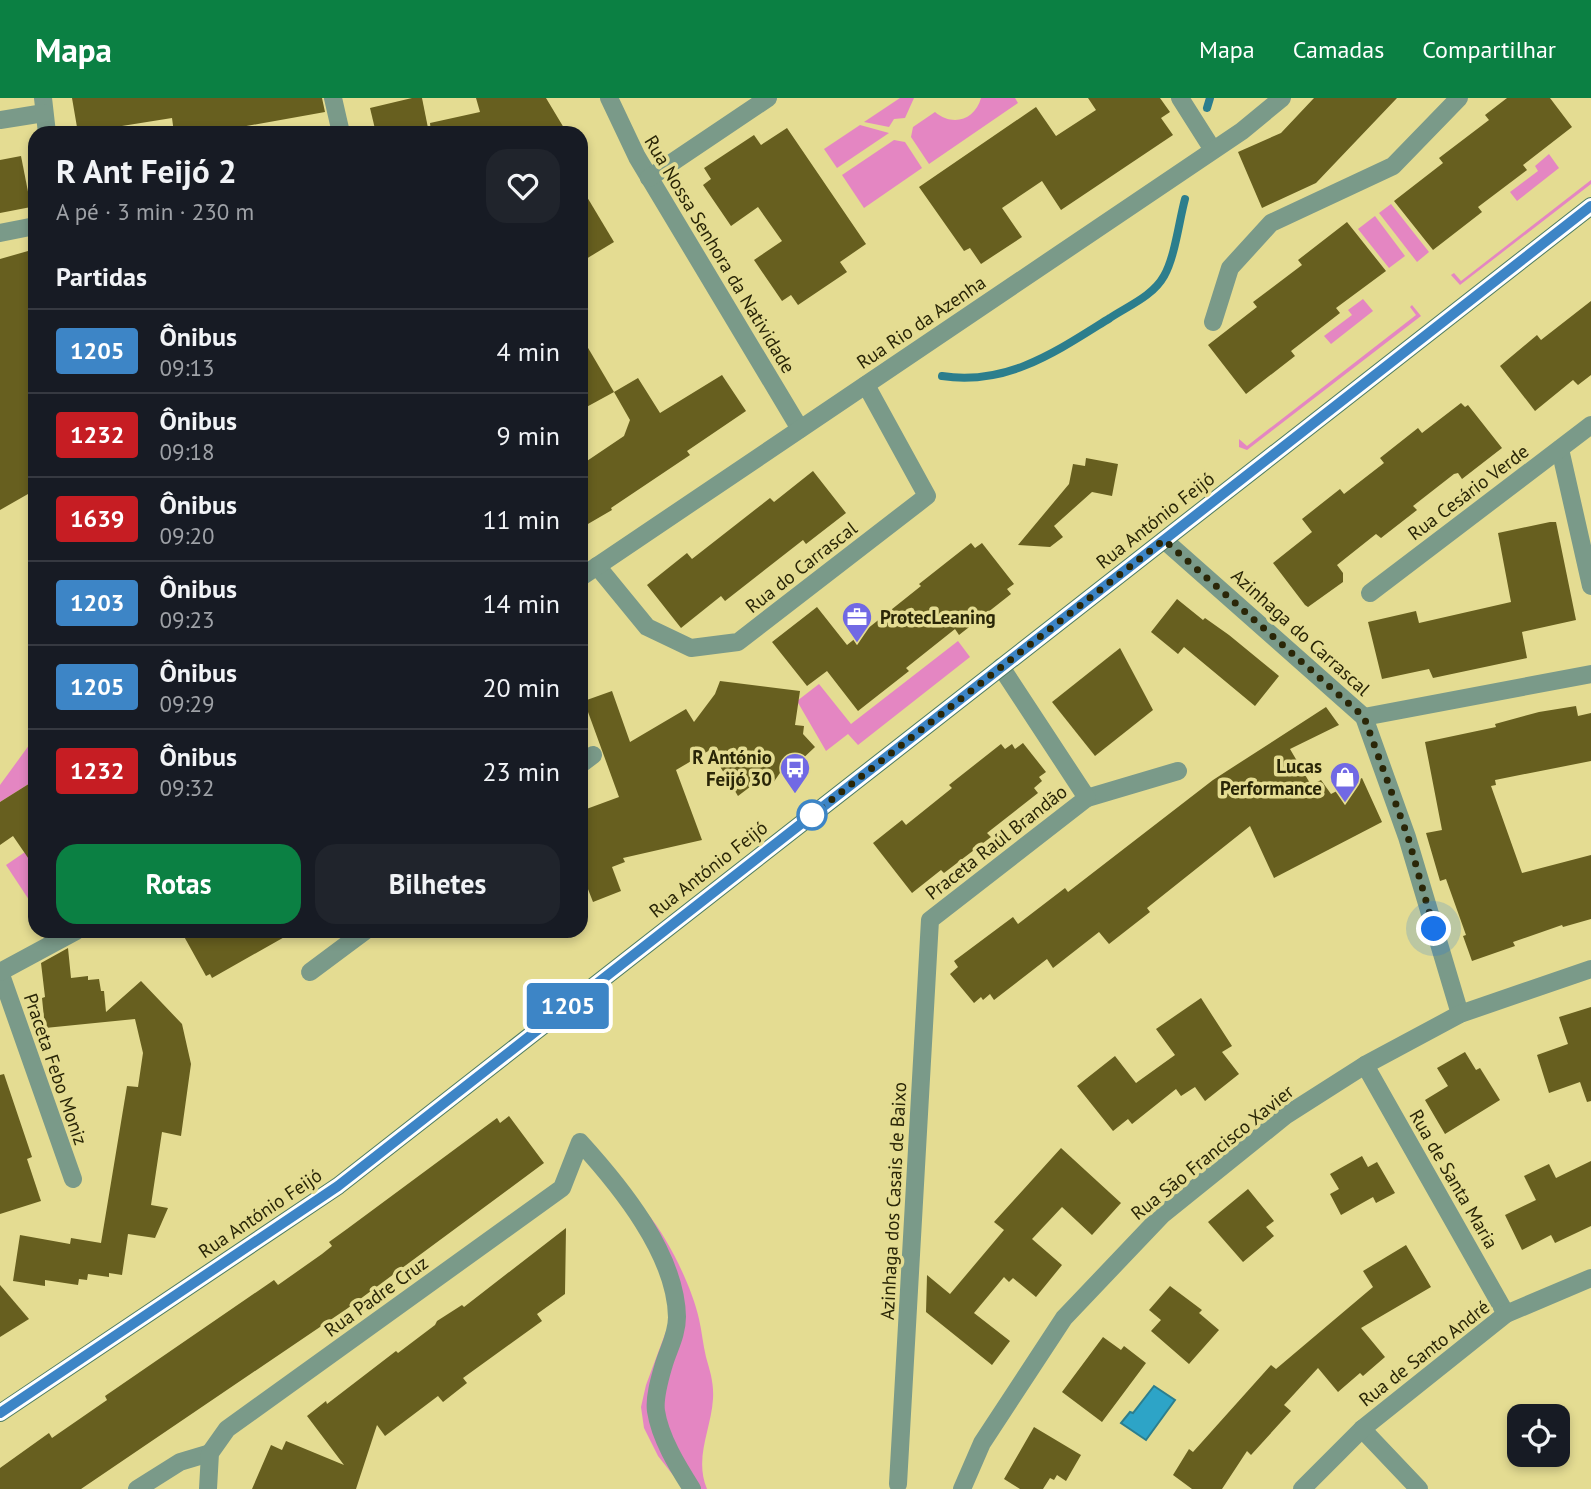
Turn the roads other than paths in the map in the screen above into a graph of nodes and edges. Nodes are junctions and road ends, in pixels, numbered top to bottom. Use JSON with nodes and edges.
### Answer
{"nodes":[{"id":1,"x":333,"y":98,"type":"edge"},
{"id":2,"x":609,"y":98,"type":"edge"},
{"id":3,"x":768,"y":98,"type":"edge"},
{"id":4,"x":1180,"y":98,"type":"edge"},
{"id":5,"x":1282,"y":98,"type":"edge"},
{"id":6,"x":1459,"y":98,"type":"edge"},
{"id":7,"x":43,"y":106,"type":"edge"},
{"id":8,"x":0,"y":120,"type":"edge"},
{"id":9,"x":46,"y":126,"type":"edge"},
{"id":10,"x":339,"y":126,"type":"edge"},
{"id":11,"x":1213,"y":150,"type":"junction"},
{"id":12,"x":649,"y":178,"type":"junction"},
{"id":13,"x":1591,"y":206,"type":"edge"},
{"id":14,"x":28,"y":227,"type":"edge"},
{"id":15,"x":0,"y":233,"type":"edge"},
{"id":16,"x":1213,"y":322,"type":"dead end"},
{"id":17,"x":866,"y":385,"type":"junction"},
{"id":18,"x":1591,"y":425,"type":"edge"},
{"id":19,"x":800,"y":429,"type":"junction"},
{"id":20,"x":1560,"y":449,"type":"junction"},
{"id":21,"x":1164,"y":540,"type":"junction"},
{"id":22,"x":597,"y":566,"type":"junction"},
{"id":23,"x":588,"y":572,"type":"edge"},
{"id":24,"x":1591,"y":586,"type":"edge"},
{"id":25,"x":1370,"y":593,"type":"dead end"},
{"id":26,"x":1001,"y":667,"type":"junction"},
{"id":27,"x":1591,"y":674,"type":"edge"},
{"id":28,"x":1364,"y":717,"type":"junction"},
{"id":29,"x":1178,"y":771,"type":"dead end"},
{"id":30,"x":1087,"y":798,"type":"junction"},
{"id":31,"x":930,"y":920,"type":"joint"},
{"id":32,"x":63,"y":938,"type":"edge"},
{"id":33,"x":356,"y":938,"type":"edge"},
{"id":34,"x":1591,"y":969,"type":"edge"},
{"id":35,"x":0,"y":972,"type":"edge"},
{"id":36,"x":310,"y":972,"type":"dead end"},
{"id":37,"x":1460,"y":1014,"type":"junction"},
{"id":38,"x":1365,"y":1066,"type":"junction"},
{"id":39,"x":73,"y":1180,"type":"dead end"},
{"id":40,"x":1591,"y":1278,"type":"edge"},
{"id":41,"x":1506,"y":1314,"type":"junction"},
{"id":42,"x":0,"y":1413,"type":"edge"},
{"id":43,"x":1362,"y":1429,"type":"junction"},
{"id":44,"x":210,"y":1453,"type":"junction"},
{"id":45,"x":898,"y":1484,"type":"dead end"},
{"id":46,"x":137,"y":1489,"type":"edge"},
{"id":47,"x":208,"y":1489,"type":"edge"},
{"id":48,"x":692,"y":1489,"type":"edge"},
{"id":49,"x":962,"y":1489,"type":"edge"},
{"id":50,"x":1301,"y":1489,"type":"edge"},
{"id":51,"x":1419,"y":1489,"type":"edge"}],
"edges":[{"from":1,"to":10,"type":"street"},
{"from":2,"to":12,"type":"street","name":"Rua Nossa Senhora da Natividade"},
{"from":3,"to":12,"type":"street"},
{"from":4,"to":11,"type":"street"},
{"from":5,"to":11,"type":"street","name":"Rua Rio da Azenha"},
{"from":6,"to":16,"type":"street"},
{"from":7,"to":8,"type":"street"},
{"from":7,"to":9,"type":"street"},
{"from":11,"to":17,"type":"street","name":"Rua Rio da Azenha"},
{"from":12,"to":19,"type":"street","name":"Rua Nossa Senhora da Natividade"},
{"from":13,"to":21,"type":"street","name":"Rua António Feijó"},
{"from":14,"to":15,"type":"street"},
{"from":17,"to":19,"type":"street","name":"Rua Rio da Azenha"},
{"from":17,"to":22,"type":"street","name":"Rua do Carrascal"},
{"from":18,"to":20,"type":"street","name":"Rua Cesário Verde"},
{"from":19,"to":22,"type":"street","name":"Rua Rio da Azenha"},
{"from":20,"to":24,"type":"street"},
{"from":20,"to":25,"type":"street","name":"Rua Cesário Verde"},
{"from":21,"to":26,"type":"street","name":"Rua António Feijó"},
{"from":21,"to":28,"type":"street","name":"Azinhaga do Carrascal"},
{"from":22,"to":23,"type":"street","name":"Rua Rio da Azenha"},
{"from":26,"to":30,"type":"street","name":"Praceta Raúl Brandão"},
{"from":26,"to":42,"type":"street","name":"Rua António Feijó"},
{"from":27,"to":28,"type":"street"},
{"from":28,"to":37,"type":"street","name":"Azinhaga do Carrascal"},
{"from":29,"to":30,"type":"street","name":"Praceta Raúl Brandão"},
{"from":30,"to":31,"type":"street","name":"Praceta Raúl Brandão"},
{"from":31,"to":45,"type":"street","name":"Azinhaga dos Casais de Baixo"},
{"from":32,"to":35,"type":"street"},
{"from":33,"to":36,"type":"street"},
{"from":34,"to":37,"type":"street","name":"Rua São Francisco Xavier"},
{"from":35,"to":39,"type":"street","name":"Praceta Febo Moniz"},
{"from":37,"to":38,"type":"street","name":"Rua São Francisco Xavier"},
{"from":38,"to":41,"type":"street","name":"Rua de Santa Maria"},
{"from":38,"to":49,"type":"street","name":"Rua São Francisco Xavier"},
{"from":40,"to":41,"type":"street","name":"Rua de Santo André"},
{"from":41,"to":43,"type":"street","name":"Rua de Santo André"},
{"from":43,"to":50,"type":"street","name":"Rua de Santo André"},
{"from":43,"to":51,"type":"street"},
{"from":44,"to":46,"type":"street"},
{"from":44,"to":47,"type":"street"},
{"from":44,"to":48,"type":"street","name":"Rua Padre Cruz"}]}
